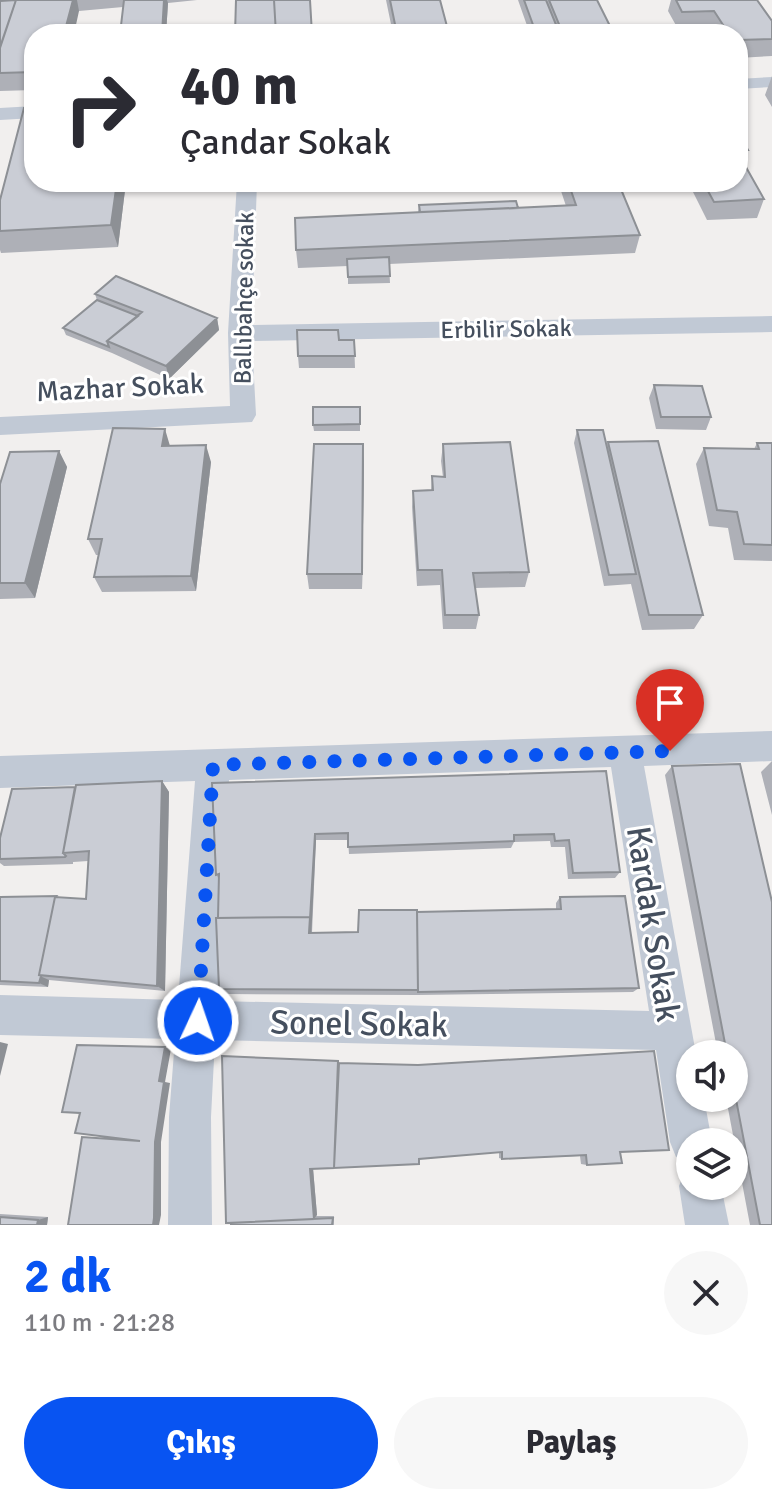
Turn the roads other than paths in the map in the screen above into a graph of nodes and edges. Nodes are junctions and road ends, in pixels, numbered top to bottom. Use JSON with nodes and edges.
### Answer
{"nodes":[{"id":1,"x":772,"y":82,"type":"edge"},
{"id":2,"x":748,"y":83,"type":"edge"},
{"id":3,"x":24,"y":113,"type":"edge"},
{"id":4,"x":0,"y":114,"type":"edge"},
{"id":5,"x":247,"y":192,"type":"edge"},
{"id":6,"x":772,"y":324,"type":"edge"},
{"id":7,"x":240,"y":333,"type":"junction"},
{"id":8,"x":243,"y":415,"type":"joint"},
{"id":9,"x":0,"y":426,"type":"edge"},
{"id":10,"x":772,"y":746,"type":"edge"},
{"id":11,"x":625,"y":752,"type":"junction"},
{"id":12,"x":213,"y":765,"type":"junction"},
{"id":13,"x":0,"y":772,"type":"edge"},
{"id":14,"x":0,"y":1015,"type":"edge"},
{"id":15,"x":198,"y":1021,"type":"junction"},
{"id":16,"x":670,"y":1031,"type":"junction"},
{"id":17,"x":688,"y":1128,"type":"edge"},
{"id":18,"x":703,"y":1200,"type":"edge"},
{"id":19,"x":190,"y":1225,"type":"edge"},
{"id":20,"x":707,"y":1225,"type":"edge"}],
"edges":[{"from":1,"to":2,"type":"street"},
{"from":3,"to":4,"type":"street"},
{"from":5,"to":7,"type":"street","name":"Ballıbahçe sokak"},
{"from":6,"to":7,"type":"street","name":"Erbilir Sokak"},
{"from":7,"to":8,"type":"street","name":"Ballıbahçe sokak"},
{"from":8,"to":9,"type":"street","name":"Mazhar Sokak"},
{"from":10,"to":11,"type":"street"},
{"from":11,"to":12,"type":"street"},
{"from":11,"to":16,"type":"street","name":"Kardak Sokak"},
{"from":12,"to":13,"type":"street"},
{"from":12,"to":15,"type":"street"},
{"from":14,"to":15,"type":"street","name":"Sonel Sokak"},
{"from":15,"to":16,"type":"street","name":"Sonel Sokak"},
{"from":15,"to":19,"type":"street"},
{"from":16,"to":17,"type":"street","name":"Kardak Sokak"},
{"from":18,"to":20,"type":"street"}]}
